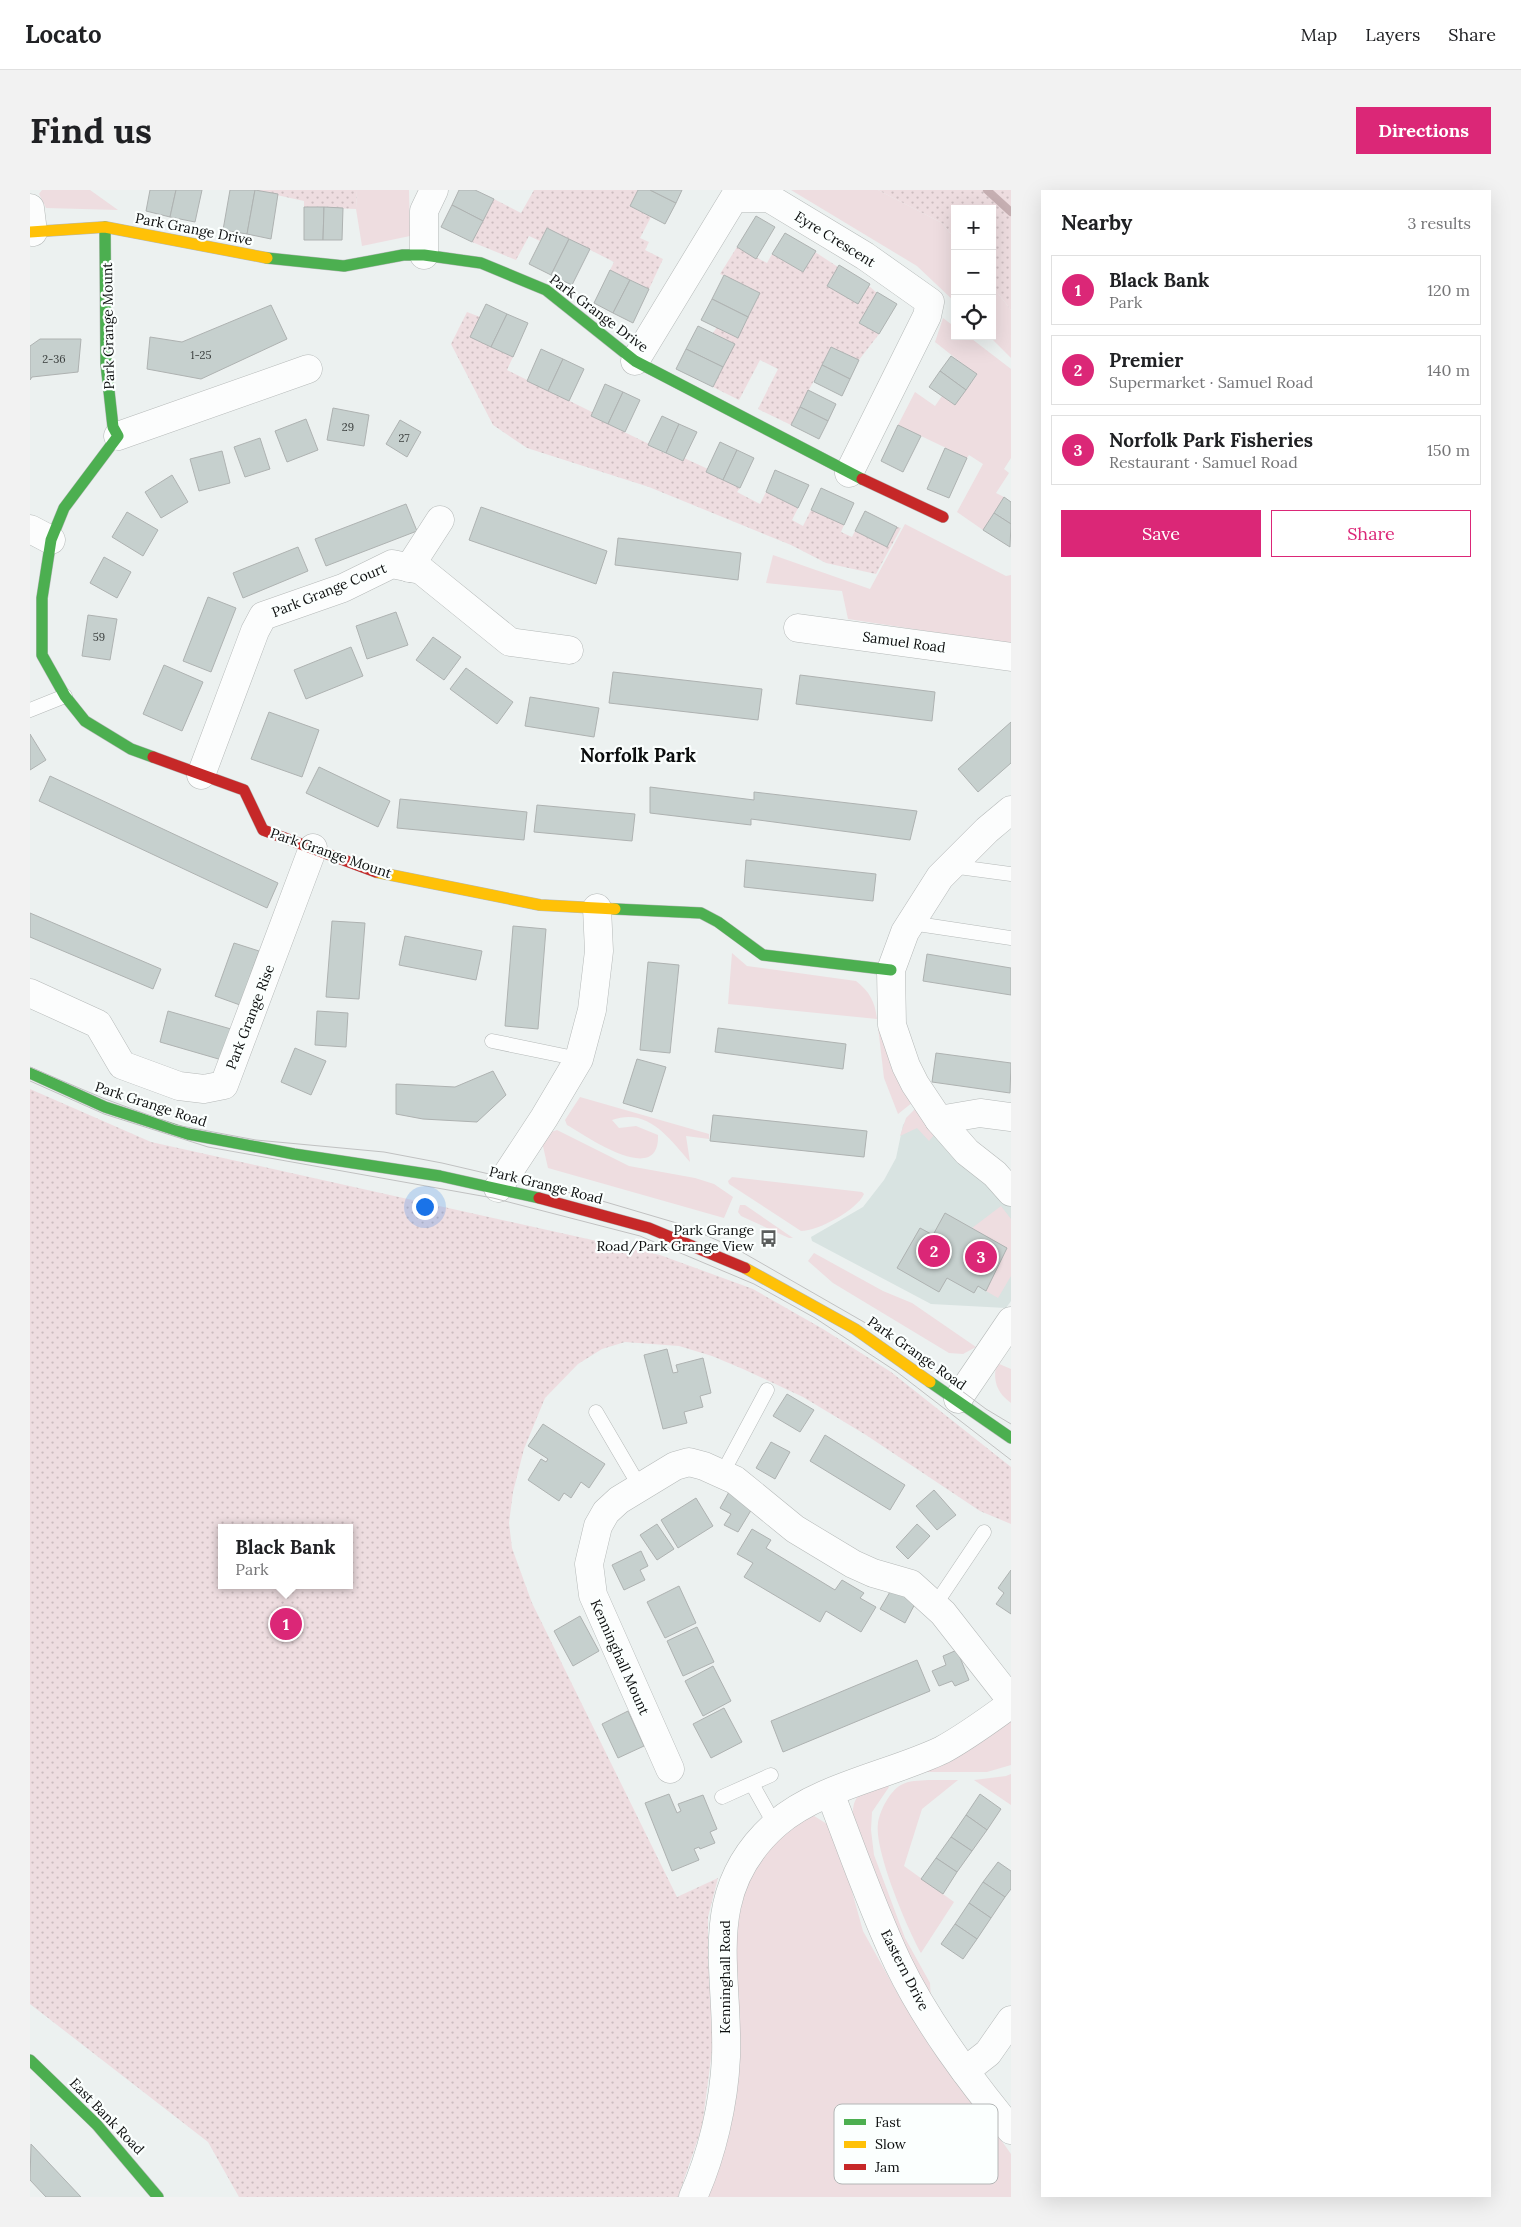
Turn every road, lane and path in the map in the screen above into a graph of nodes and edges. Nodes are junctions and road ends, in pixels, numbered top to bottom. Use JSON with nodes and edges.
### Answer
{"nodes":[{"id":1,"x":434,"y":190,"type":"edge"},
{"id":2,"x":31,"y":224,"type":"edge"},
{"id":3,"x":105,"y":227,"type":"junction"},
{"id":4,"x":424,"y":255,"type":"junction"},
{"id":5,"x":635,"y":361,"type":"junction"},
{"id":6,"x":308,"y":369,"type":"dead end"},
{"id":7,"x":118,"y":436,"type":"junction"},
{"id":8,"x":849,"y":473,"type":"junction"},
{"id":9,"x":943,"y":517,"type":"dead end"},
{"id":10,"x":440,"y":520,"type":"dead end"},
{"id":11,"x":40,"y":534,"type":"edge"},
{"id":12,"x":409,"y":568,"type":"junction"},
{"id":13,"x":798,"y":628,"type":"dead end"},
{"id":14,"x":569,"y":650,"type":"dead end"},
{"id":15,"x":1011,"y":657,"type":"edge"},
{"id":16,"x":65,"y":696,"type":"junction"},
{"id":17,"x":30,"y":710,"type":"edge"},
{"id":18,"x":201,"y":774,"type":"junction"},
{"id":19,"x":1011,"y":810,"type":"edge"},
{"id":20,"x":313,"y":848,"type":"junction"},
{"id":21,"x":951,"y":866,"type":"junction"},
{"id":22,"x":1011,"y":874,"type":"edge"},
{"id":23,"x":597,"y":908,"type":"junction"},
{"id":24,"x":911,"y":923,"type":"junction"},
{"id":25,"x":1011,"y":938,"type":"edge"},
{"id":26,"x":891,"y":970,"type":"junction"},
{"id":27,"x":30,"y":993,"type":"edge"},
{"id":28,"x":492,"y":1041,"type":"dead end"},
{"id":29,"x":579,"y":1059,"type":"junction"},
{"id":30,"x":30,"y":1073,"type":"edge"},
{"id":31,"x":1011,"y":1117,"type":"edge"},
{"id":32,"x":939,"y":1120,"type":"junction"},
{"id":33,"x":498,"y":1188,"type":"junction"},
{"id":34,"x":1011,"y":1192,"type":"edge"},
{"id":35,"x":1011,"y":1321,"type":"edge"},
{"id":36,"x":766,"y":1390,"type":"dead end"},
{"id":37,"x":958,"y":1399,"type":"junction"},
{"id":38,"x":596,"y":1412,"type":"dead end"},
{"id":39,"x":1011,"y":1438,"type":"edge"},
{"id":40,"x":722,"y":1474,"type":"junction"},
{"id":41,"x":640,"y":1488,"type":"junction"},
{"id":42,"x":984,"y":1532,"type":"dead end"},
{"id":43,"x":935,"y":1606,"type":"junction"},
{"id":44,"x":1011,"y":1702,"type":"edge"},
{"id":45,"x":670,"y":1769,"type":"dead end"},
{"id":46,"x":771,"y":1775,"type":"dead end"},
{"id":47,"x":752,"y":1784,"type":"junction"},
{"id":48,"x":830,"y":1793,"type":"junction"},
{"id":49,"x":722,"y":1797,"type":"dead end"},
{"id":50,"x":775,"y":1825,"type":"junction"},
{"id":51,"x":1011,"y":2020,"type":"edge"},
{"id":52,"x":30,"y":2060,"type":"edge"},
{"id":53,"x":965,"y":2071,"type":"junction"},
{"id":54,"x":991,"y":2104,"type":"edge"},
{"id":55,"x":998,"y":2113,"type":"edge"},
{"id":56,"x":1011,"y":2130,"type":"edge"},
{"id":57,"x":158,"y":2197,"type":"edge"},
{"id":58,"x":693,"y":2197,"type":"edge"}],
"edges":[{"from":1,"to":4,"type":"street"},
{"from":2,"to":3,"type":"street","name":"Park Grange Drive"},
{"from":3,"to":4,"type":"street","name":"Park Grange Drive"},
{"from":3,"to":7,"type":"street","name":"Park Grange Mount"},
{"from":4,"to":5,"type":"street","name":"Park Grange Drive"},
{"from":5,"to":8,"type":"street","name":"Park Grange Drive"},
{"from":5,"to":8,"type":"street","name":"Eyre Crescent"},
{"from":6,"to":7,"type":"street"},
{"from":7,"to":11,"type":"street","name":"Park Grange Mount"},
{"from":8,"to":9,"type":"street","name":"Park Grange Drive"},
{"from":10,"to":12,"type":"street"},
{"from":11,"to":16,"type":"street","name":"Park Grange Mount"},
{"from":12,"to":14,"type":"street","name":"Park Grange Court"},
{"from":12,"to":18,"type":"street","name":"Park Grange Court"},
{"from":13,"to":15,"type":"street","name":"Samuel Road"},
{"from":16,"to":17,"type":"lane"},
{"from":16,"to":18,"type":"street","name":"Park Grange Mount"},
{"from":18,"to":20,"type":"street","name":"Park Grange Mount"},
{"from":19,"to":21,"type":"street"},
{"from":20,"to":23,"type":"street","name":"Park Grange Mount"},
{"from":20,"to":27,"type":"street","name":"Park Grange Rise"},
{"from":21,"to":22,"type":"lane"},
{"from":21,"to":24,"type":"street"},
{"from":23,"to":26,"type":"street","name":"Park Grange Mount"},
{"from":23,"to":29,"type":"street"},
{"from":24,"to":25,"type":"lane"},
{"from":24,"to":26,"type":"street"},
{"from":26,"to":32,"type":"street"},
{"from":28,"to":29,"type":"lane"},
{"from":29,"to":33,"type":"street"},
{"from":30,"to":33,"type":"street","name":"Park Grange Road"},
{"from":31,"to":32,"type":"street"},
{"from":32,"to":34,"type":"street"},
{"from":33,"to":37,"type":"street","name":"Park Grange Road"},
{"from":35,"to":37,"type":"street"},
{"from":36,"to":40,"type":"lane"},
{"from":37,"to":39,"type":"street","name":"Park Grange Road"},
{"from":38,"to":41,"type":"lane"},
{"from":40,"to":41,"type":"street","name":"Kenninghall Mount"},
{"from":40,"to":43,"type":"street","name":"Kenninghall Mount"},
{"from":41,"to":45,"type":"street","name":"Kenninghall Mount"},
{"from":42,"to":43,"type":"lane"},
{"from":43,"to":44,"type":"street","name":"Kenninghall Mount"},
{"from":44,"to":48,"type":"street","name":"Kenninghall Road"},
{"from":46,"to":47,"type":"lane"},
{"from":47,"to":49,"type":"lane"},
{"from":47,"to":50,"type":"lane"},
{"from":48,"to":50,"type":"street","name":"Kenninghall Road"},
{"from":48,"to":53,"type":"street","name":"Eastern Drive"},
{"from":50,"to":58,"type":"street","name":"Kenninghall Road"},
{"from":51,"to":53,"type":"street"},
{"from":52,"to":57,"type":"street","name":"East Bank Road"},
{"from":53,"to":54,"type":"street","name":"Eastern Drive"},
{"from":55,"to":56,"type":"street","name":"Eastern Drive"}]}
